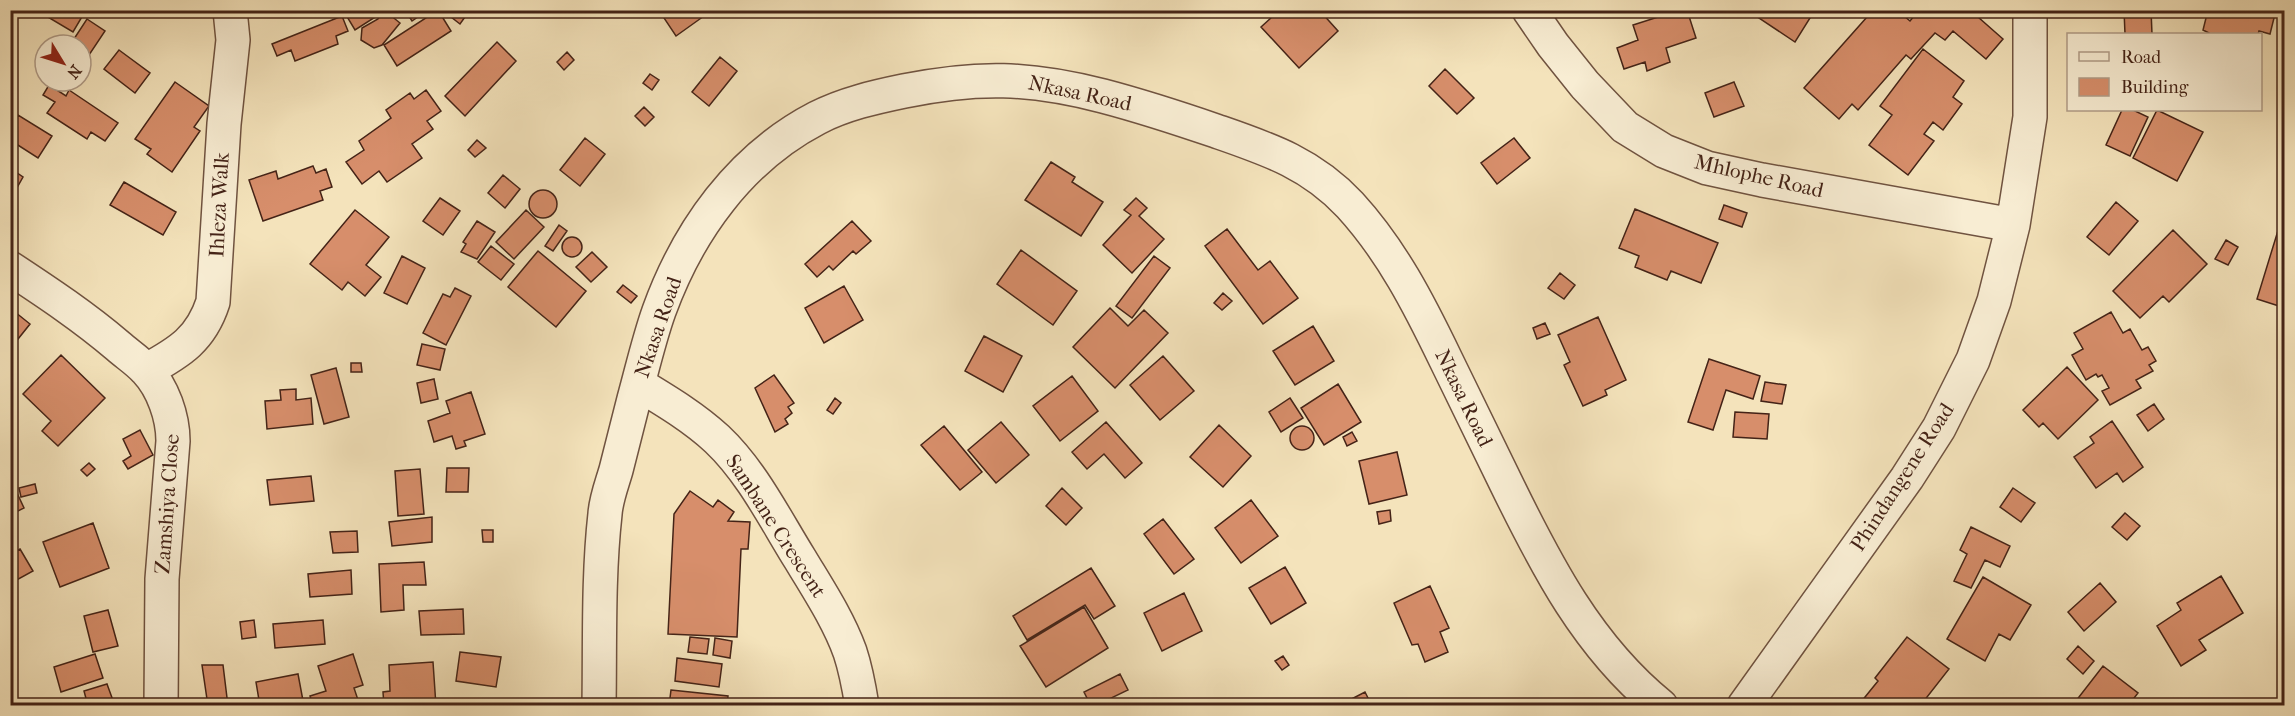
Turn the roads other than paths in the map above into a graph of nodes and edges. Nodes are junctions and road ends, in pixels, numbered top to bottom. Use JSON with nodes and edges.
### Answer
{"nodes":[{"id":1,"x":230,"y":10,"type":"edge"},
{"id":2,"x":1529,"y":10,"type":"edge"},
{"id":3,"x":2030,"y":10,"type":"edge"},
{"id":4,"x":2013,"y":225,"type":"junction"},
{"id":5,"x":10,"y":268,"type":"edge"},
{"id":6,"x":147,"y":370,"type":"junction"},
{"id":7,"x":638,"y":384,"type":"junction"},
{"id":8,"x":161,"y":705,"type":"edge"},
{"id":9,"x":599,"y":705,"type":"edge"},
{"id":10,"x":862,"y":705,"type":"edge"},
{"id":11,"x":1661,"y":705,"type":"edge"},
{"id":12,"x":1744,"y":705,"type":"edge"}],
"edges":[{"from":1,"to":6,"type":"street","name":"Ihleza Walk"},
{"from":2,"to":4,"type":"street","name":"Mhlophe Road"},
{"from":3,"to":4,"type":"street","name":"Phindangene Road"},
{"from":4,"to":12,"type":"street","name":"Phindangene Road"},
{"from":5,"to":6,"type":"street","name":"Zamshiya Close"},
{"from":6,"to":8,"type":"street","name":"Zamshiya Close"},
{"from":7,"to":9,"type":"street","name":"Nkasa Road"},
{"from":7,"to":10,"type":"street","name":"Sambane Crescent"},
{"from":7,"to":11,"type":"street","name":"Nkasa Road"}]}
